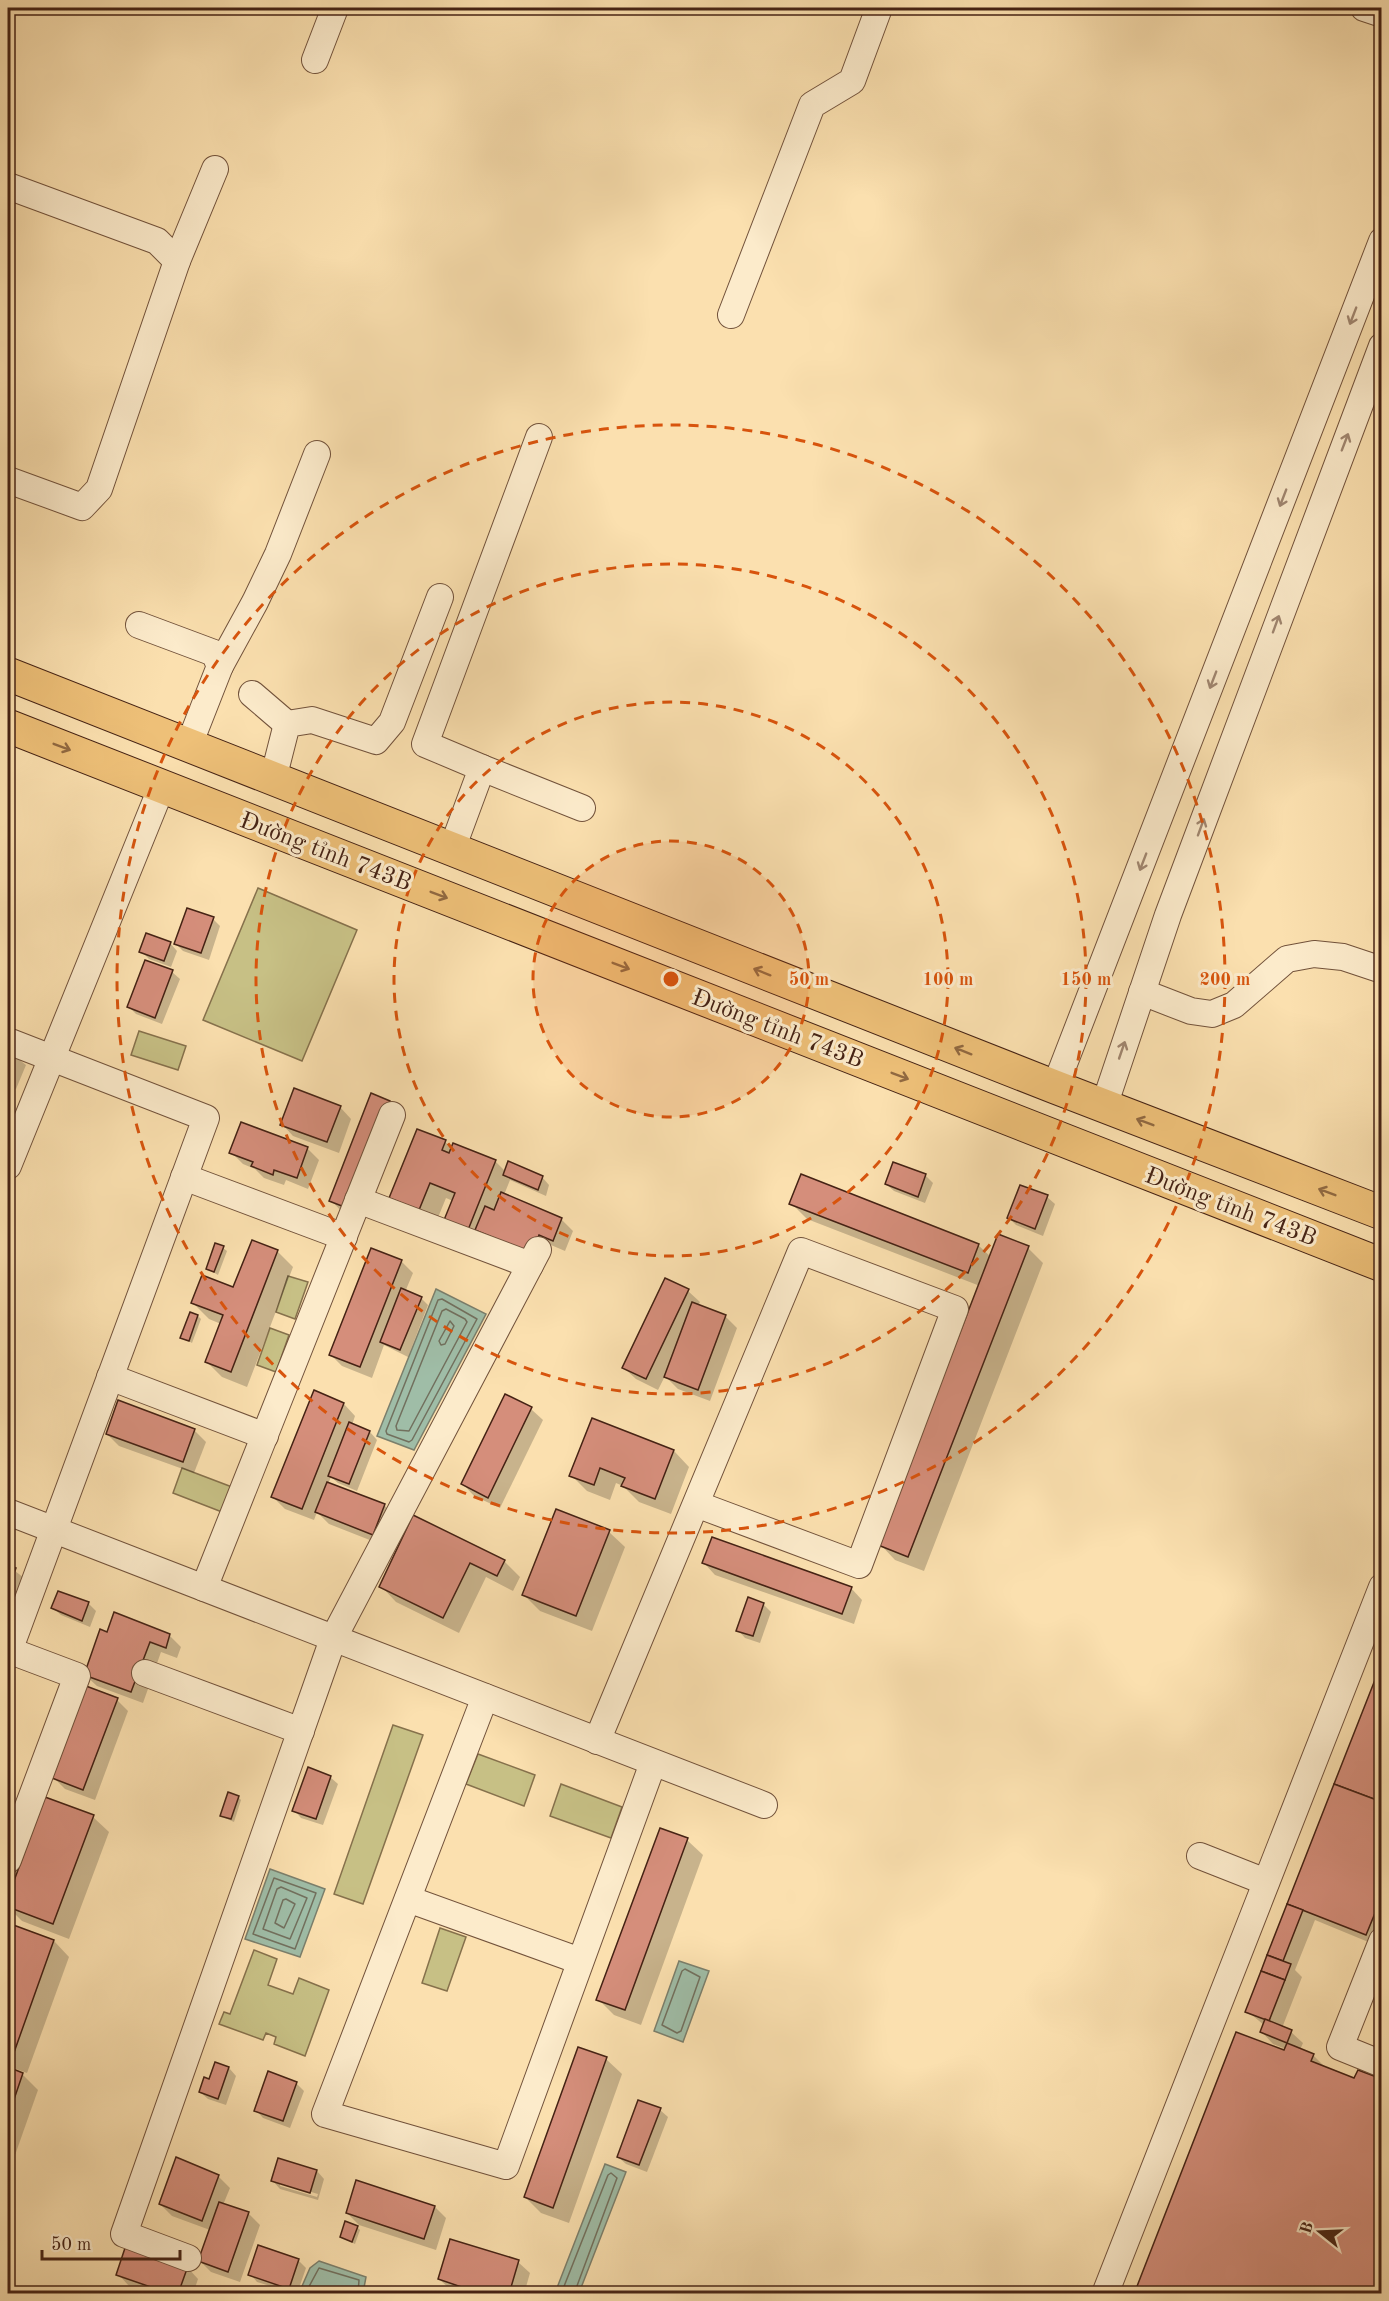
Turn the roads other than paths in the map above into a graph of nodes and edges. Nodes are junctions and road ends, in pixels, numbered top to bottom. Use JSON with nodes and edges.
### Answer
{"nodes":[{"id":1,"x":335,"y":8,"type":"edge"},
{"id":2,"x":879,"y":8,"type":"edge"},
{"id":3,"x":1364,"y":8,"type":"edge"},
{"id":4,"x":1382,"y":14,"type":"edge"},
{"id":5,"x":315,"y":60,"type":"dead end"},
{"id":6,"x":216,"y":169,"type":"dead end"},
{"id":7,"x":8,"y":186,"type":"edge"},
{"id":8,"x":1382,"y":242,"type":"edge"},
{"id":9,"x":177,"y":261,"type":"junction"},
{"id":10,"x":731,"y":315,"type":"dead end"},
{"id":11,"x":1382,"y":346,"type":"edge"},
{"id":12,"x":539,"y":437,"type":"dead end"},
{"id":13,"x":317,"y":454,"type":"dead end"},
{"id":14,"x":8,"y":480,"type":"edge"},
{"id":15,"x":1262,"y":553,"type":"junction"},
{"id":16,"x":1298,"y":563,"type":"junction"},
{"id":17,"x":440,"y":597,"type":"dead end"},
{"id":18,"x":140,"y":625,"type":"dead end"},
{"id":19,"x":220,"y":666,"type":"junction"},
{"id":20,"x":8,"y":674,"type":"edge"},
{"id":21,"x":252,"y":694,"type":"dead end"},
{"id":22,"x":287,"y":724,"type":"junction"},
{"id":23,"x":8,"y":726,"type":"edge"},
{"id":24,"x":184,"y":744,"type":"junction"},
{"id":25,"x":482,"y":768,"type":"junction"},
{"id":26,"x":273,"y":778,"type":"junction"},
{"id":27,"x":162,"y":786,"type":"junction"},
{"id":28,"x":582,"y":808,"type":"dead end"},
{"id":29,"x":452,"y":849,"type":"junction"},
{"id":30,"x":1382,"y":970,"type":"edge"},
{"id":31,"x":1142,"y":992,"type":"junction"},
{"id":32,"x":8,"y":1041,"type":"edge"},
{"id":33,"x":51,"y":1058,"type":"junction"},
{"id":34,"x":1055,"y":1087,"type":"junction"},
{"id":35,"x":1104,"y":1106,"type":"junction"},
{"id":36,"x":17,"y":1115,"type":"edge"},
{"id":37,"x":392,"y":1116,"type":"dead end"},
{"id":38,"x":8,"y":1167,"type":"edge"},
{"id":39,"x":184,"y":1177,"type":"junction"},
{"id":40,"x":358,"y":1200,"type":"junction"},
{"id":41,"x":1382,"y":1213,"type":"edge"},
{"id":42,"x":344,"y":1237,"type":"junction"},
{"id":43,"x":1382,"y":1265,"type":"edge"},
{"id":44,"x":110,"y":1377,"type":"junction"},
{"id":45,"x":265,"y":1436,"type":"junction"},
{"id":46,"x":696,"y":1504,"type":"junction"},
{"id":47,"x":8,"y":1512,"type":"edge"},
{"id":48,"x":54,"y":1530,"type":"junction"},
{"id":49,"x":1382,"y":1587,"type":"edge"},
{"id":50,"x":204,"y":1588,"type":"junction"},
{"id":51,"x":333,"y":1639,"type":"junction"},
{"id":52,"x":8,"y":1650,"type":"edge"},
{"id":53,"x":145,"y":1673,"type":"dead end"},
{"id":54,"x":485,"y":1698,"type":"junction"},
{"id":55,"x":301,"y":1731,"type":"junction"},
{"id":56,"x":597,"y":1741,"type":"junction"},
{"id":57,"x":653,"y":1763,"type":"junction"},
{"id":58,"x":764,"y":1805,"type":"dead end"},
{"id":59,"x":1200,"y":1856,"type":"dead end"},
{"id":60,"x":8,"y":1860,"type":"edge"},
{"id":61,"x":1266,"y":1882,"type":"junction"},
{"id":62,"x":408,"y":1899,"type":"junction"},
{"id":63,"x":1382,"y":1941,"type":"edge"},
{"id":64,"x":580,"y":1961,"type":"junction"},
{"id":65,"x":1382,"y":2064,"type":"edge"},
{"id":66,"x":188,"y":2258,"type":"dead end"},
{"id":67,"x":1105,"y":2294,"type":"edge"}],
"edges":[{"from":1,"to":5,"type":"street"},
{"from":2,"to":10,"type":"street"},
{"from":3,"to":4,"type":"street"},
{"from":6,"to":9,"type":"street"},
{"from":7,"to":9,"type":"street"},
{"from":8,"to":15,"type":"street","one_way":true},
{"from":9,"to":14,"type":"street"},
{"from":16,"to":11,"type":"street","one_way":true},
{"from":12,"to":25,"type":"street"},
{"from":13,"to":19,"type":"street"},
{"from":15,"to":16,"type":"street"},
{"from":15,"to":34,"type":"street","one_way":true},
{"from":31,"to":16,"type":"street","one_way":true},
{"from":17,"to":22,"type":"street"},
{"from":18,"to":19,"type":"street"},
{"from":19,"to":24,"type":"street"},
{"from":20,"to":24,"type":"main road","name":"Đường tỉnh 743B"},
{"from":21,"to":22,"type":"street"},
{"from":22,"to":26,"type":"street"},
{"from":23,"to":27,"type":"main road","name":"Đường tỉnh 743B","one_way":true},
{"from":24,"to":26,"type":"main road","name":"Đường tỉnh 743B"},
{"from":24,"to":27,"type":"main road"},
{"from":25,"to":28,"type":"street"},
{"from":25,"to":29,"type":"street"},
{"from":26,"to":29,"type":"main road","name":"Đường tỉnh 743B"},
{"from":27,"to":33,"type":"street"},
{"from":27,"to":43,"type":"main road","name":"Đường tỉnh 743B","one_way":true},
{"from":34,"to":29,"type":"main road","name":"Đường tỉnh 743B","one_way":true},
{"from":30,"to":31,"type":"street"},
{"from":35,"to":31,"type":"street","one_way":true},
{"from":32,"to":33,"type":"street"},
{"from":33,"to":36,"type":"street"},
{"from":33,"to":39,"type":"street"},
{"from":34,"to":35,"type":"main road","name":"Đường tỉnh 743B"},
{"from":41,"to":35,"type":"main road","name":"Đường tỉnh 743B","one_way":true},
{"from":36,"to":38,"type":"street"},
{"from":37,"to":40,"type":"street"},
{"from":39,"to":42,"type":"street"},
{"from":39,"to":44,"type":"street"},
{"from":40,"to":42,"type":"street"},
{"from":40,"to":51,"type":"street"},
{"from":42,"to":45,"type":"street"},
{"from":44,"to":45,"type":"street"},
{"from":44,"to":48,"type":"street"},
{"from":45,"to":50,"type":"street"},
{"from":46,"to":46,"type":"street"},
{"from":46,"to":56,"type":"street"},
{"from":47,"to":48,"type":"street"},
{"from":48,"to":50,"type":"street"},
{"from":48,"to":52,"type":"street"},
{"from":49,"to":61,"type":"street"},
{"from":50,"to":51,"type":"street"},
{"from":51,"to":54,"type":"street"},
{"from":51,"to":55,"type":"street"},
{"from":52,"to":60,"type":"street"},
{"from":53,"to":55,"type":"street"},
{"from":54,"to":56,"type":"street"},
{"from":54,"to":62,"type":"street"},
{"from":55,"to":66,"type":"street"},
{"from":56,"to":57,"type":"street"},
{"from":57,"to":58,"type":"street"},
{"from":57,"to":64,"type":"street"},
{"from":59,"to":61,"type":"street"},
{"from":61,"to":67,"type":"street"},
{"from":62,"to":64,"type":"street"},
{"from":62,"to":64,"type":"street"},
{"from":63,"to":65,"type":"street"}]}
